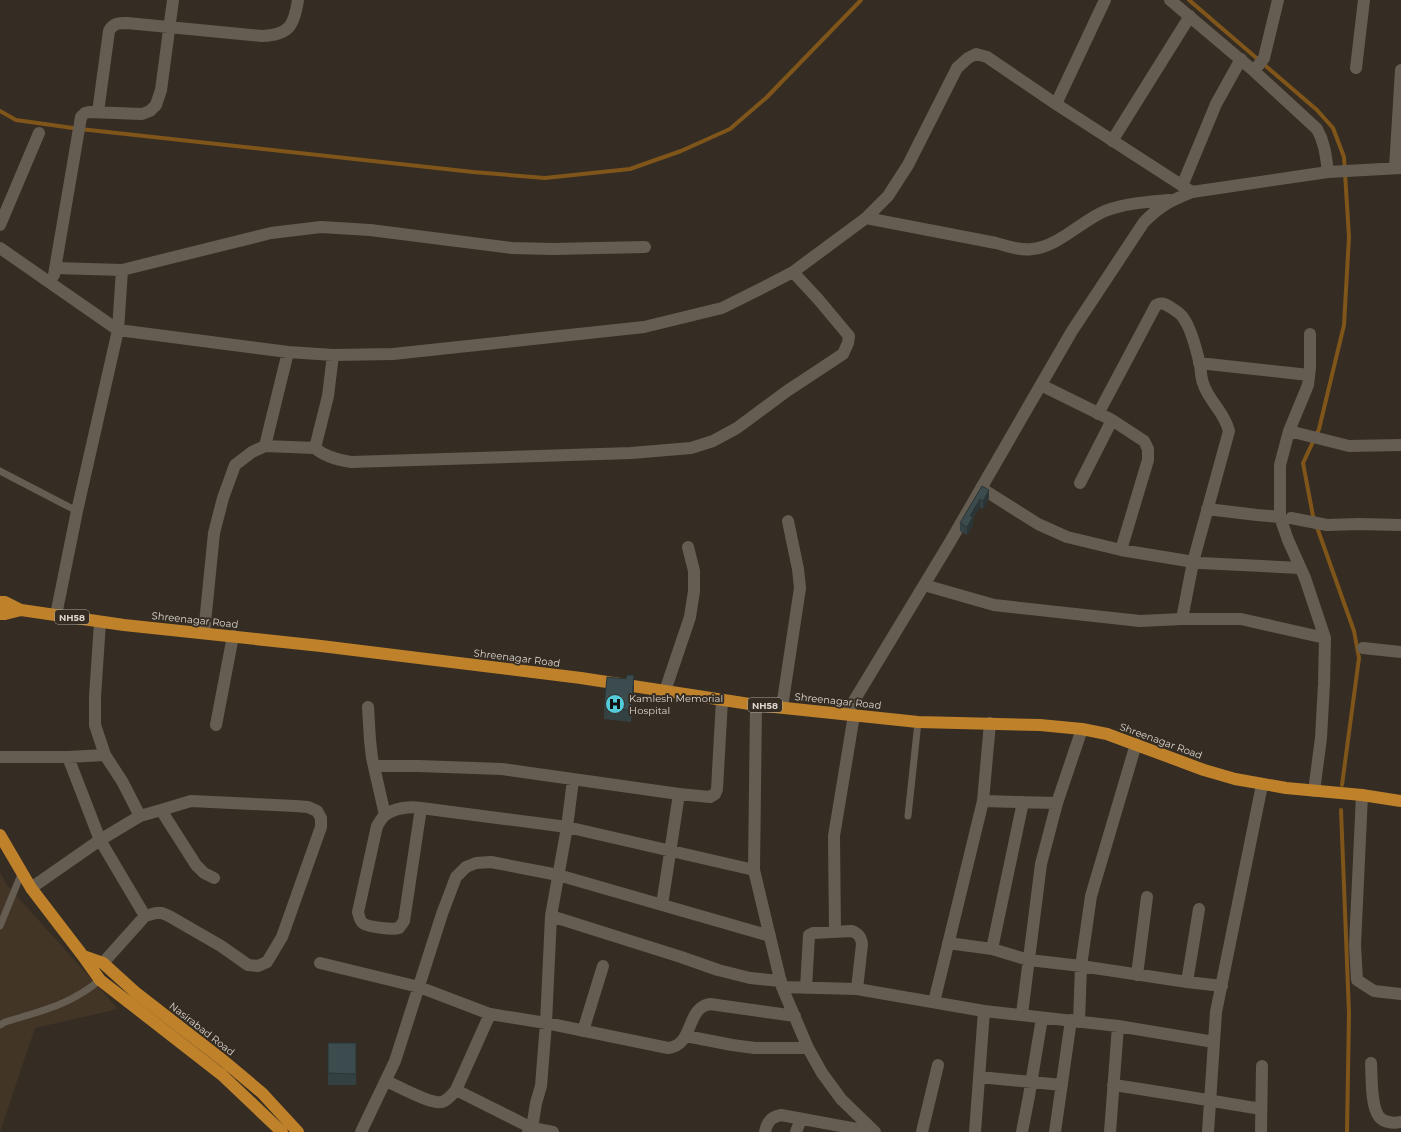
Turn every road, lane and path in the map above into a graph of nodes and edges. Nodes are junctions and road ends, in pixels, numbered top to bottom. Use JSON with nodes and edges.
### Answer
{"nodes":[{"id":1,"x":173,"y":0,"type":"edge"},
{"id":2,"x":298,"y":0,"type":"edge"},
{"id":3,"x":1105,"y":0,"type":"edge"},
{"id":4,"x":1170,"y":0,"type":"edge"},
{"id":5,"x":1278,"y":0,"type":"edge"},
{"id":6,"x":1364,"y":0,"type":"edge"},
{"id":7,"x":1186,"y":8,"type":"edge"},
{"id":8,"x":170,"y":27,"type":"junction"},
{"id":9,"x":1241,"y":60,"type":"junction"},
{"id":10,"x":1356,"y":68,"type":"dead end"},
{"id":11,"x":1255,"y":69,"type":"junction"},
{"id":12,"x":1401,"y":70,"type":"edge"},
{"id":13,"x":1056,"y":104,"type":"junction"},
{"id":14,"x":98,"y":112,"type":"junction"},
{"id":15,"x":39,"y":133,"type":"dead end"},
{"id":16,"x":1112,"y":141,"type":"junction"},
{"id":17,"x":1398,"y":168,"type":"edge"},
{"id":18,"x":1332,"y":172,"type":"junction"},
{"id":19,"x":1187,"y":189,"type":"junction"},
{"id":20,"x":1172,"y":200,"type":"junction"},
{"id":21,"x":866,"y":218,"type":"junction"},
{"id":22,"x":0,"y":225,"type":"edge"},
{"id":23,"x":645,"y":247,"type":"dead end"},
{"id":24,"x":0,"y":248,"type":"edge"},
{"id":25,"x":55,"y":268,"type":"junction"},
{"id":26,"x":122,"y":270,"type":"junction"},
{"id":27,"x":793,"y":272,"type":"junction"},
{"id":28,"x":52,"y":283,"type":"junction"},
{"id":29,"x":118,"y":330,"type":"junction"},
{"id":30,"x":1310,"y":334,"type":"dead end"},
{"id":31,"x":288,"y":352,"type":"junction"},
{"id":32,"x":333,"y":355,"type":"junction"},
{"id":33,"x":1199,"y":363,"type":"junction"},
{"id":34,"x":1309,"y":375,"type":"junction"},
{"id":35,"x":1041,"y":385,"type":"junction"},
{"id":36,"x":1098,"y":414,"type":"junction"},
{"id":37,"x":1112,"y":420,"type":"junction"},
{"id":38,"x":1289,"y":431,"type":"junction"},
{"id":39,"x":1401,"y":445,"type":"edge"},
{"id":40,"x":265,"y":446,"type":"junction"},
{"id":41,"x":315,"y":448,"type":"junction"},
{"id":42,"x":0,"y":471,"type":"edge"},
{"id":43,"x":1080,"y":483,"type":"dead end"},
{"id":44,"x":981,"y":488,"type":"junction"},
{"id":45,"x":1207,"y":509,"type":"junction"},
{"id":46,"x":77,"y":511,"type":"junction"},
{"id":47,"x":1285,"y":517,"type":"junction"},
{"id":48,"x":788,"y":521,"type":"dead end"},
{"id":49,"x":1401,"y":525,"type":"edge"},
{"id":50,"x":688,"y":547,"type":"dead end"},
{"id":51,"x":1122,"y":550,"type":"junction"},
{"id":52,"x":1193,"y":562,"type":"junction"},
{"id":53,"x":1300,"y":568,"type":"junction"},
{"id":54,"x":924,"y":585,"type":"junction"},
{"id":55,"x":0,"y":602,"type":"edge"},
{"id":56,"x":21,"y":610,"type":"junction"},
{"id":57,"x":0,"y":614,"type":"edge"},
{"id":58,"x":56,"y":615,"type":"junction"},
{"id":59,"x":1182,"y":619,"type":"junction"},
{"id":60,"x":100,"y":622,"type":"junction"},
{"id":61,"x":204,"y":633,"type":"junction"},
{"id":62,"x":233,"y":636,"type":"junction"},
{"id":63,"x":1325,"y":638,"type":"junction"},
{"id":64,"x":1363,"y":648,"type":"dead end"},
{"id":65,"x":1401,"y":652,"type":"edge"},
{"id":66,"x":666,"y":691,"type":"junction"},
{"id":67,"x":722,"y":700,"type":"junction"},
{"id":68,"x":756,"y":705,"type":"junction"},
{"id":69,"x":368,"y":707,"type":"dead end"},
{"id":70,"x":782,"y":707,"type":"junction"},
{"id":71,"x":850,"y":714,"type":"junction"},
{"id":72,"x":918,"y":722,"type":"junction"},
{"id":73,"x":990,"y":723,"type":"junction"},
{"id":74,"x":216,"y":724,"type":"dead end"},
{"id":75,"x":1082,"y":729,"type":"junction"},
{"id":76,"x":1136,"y":744,"type":"junction"},
{"id":77,"x":105,"y":755,"type":"junction"},
{"id":78,"x":0,"y":757,"type":"edge"},
{"id":79,"x":68,"y":757,"type":"junction"},
{"id":80,"x":374,"y":766,"type":"junction"},
{"id":81,"x":573,"y":780,"type":"junction"},
{"id":82,"x":1262,"y":785,"type":"junction"},
{"id":83,"x":1314,"y":791,"type":"junction"},
{"id":84,"x":679,"y":794,"type":"junction"},
{"id":85,"x":1362,"y":795,"type":"junction"},
{"id":86,"x":983,"y":801,"type":"junction"},
{"id":87,"x":1401,"y":801,"type":"edge"},
{"id":88,"x":1023,"y":802,"type":"junction"},
{"id":89,"x":1057,"y":804,"type":"junction"},
{"id":90,"x":421,"y":808,"type":"junction"},
{"id":91,"x":161,"y":810,"type":"junction"},
{"id":92,"x":385,"y":815,"type":"junction"},
{"id":93,"x":140,"y":816,"type":"junction"},
{"id":94,"x":908,"y":816,"type":"dead end"},
{"id":95,"x":567,"y":827,"type":"junction"},
{"id":96,"x":0,"y":835,"type":"edge"},
{"id":97,"x":100,"y":840,"type":"junction"},
{"id":98,"x":671,"y":851,"type":"junction"},
{"id":99,"x":754,"y":870,"type":"junction"},
{"id":100,"x":22,"y":872,"type":"junction"},
{"id":101,"x":558,"y":875,"type":"junction"},
{"id":102,"x":214,"y":878,"type":"dead end"},
{"id":103,"x":31,"y":888,"type":"junction"},
{"id":104,"x":1147,"y":897,"type":"dead end"},
{"id":105,"x":662,"y":905,"type":"junction"},
{"id":106,"x":1199,"y":909,"type":"dead end"},
{"id":107,"x":145,"y":916,"type":"junction"},
{"id":108,"x":551,"y":916,"type":"junction"},
{"id":109,"x":0,"y":926,"type":"edge"},
{"id":110,"x":835,"y":931,"type":"junction"},
{"id":111,"x":770,"y":936,"type":"junction"},
{"id":112,"x":948,"y":944,"type":"junction"},
{"id":113,"x":992,"y":949,"type":"junction"},
{"id":114,"x":84,"y":956,"type":"junction"},
{"id":115,"x":1029,"y":960,"type":"junction"},
{"id":116,"x":103,"y":963,"type":"junction"},
{"id":117,"x":320,"y":963,"type":"dead end"},
{"id":118,"x":603,"y":966,"type":"dead end"},
{"id":119,"x":1081,"y":966,"type":"junction"},
{"id":120,"x":1137,"y":975,"type":"junction"},
{"id":121,"x":100,"y":980,"type":"junction"},
{"id":122,"x":1187,"y":982,"type":"junction"},
{"id":123,"x":781,"y":984,"type":"junction"},
{"id":124,"x":1222,"y":986,"type":"junction"},
{"id":125,"x":418,"y":987,"type":"junction"},
{"id":126,"x":806,"y":988,"type":"junction"},
{"id":127,"x":857,"y":989,"type":"junction"},
{"id":128,"x":1401,"y":994,"type":"edge"},
{"id":129,"x":934,"y":1002,"type":"junction"},
{"id":130,"x":984,"y":1011,"type":"junction"},
{"id":131,"x":490,"y":1014,"type":"junction"},
{"id":132,"x":1022,"y":1014,"type":"junction"},
{"id":133,"x":795,"y":1016,"type":"junction"},
{"id":134,"x":1042,"y":1018,"type":"junction"},
{"id":135,"x":1075,"y":1021,"type":"junction"},
{"id":136,"x":546,"y":1023,"type":"junction"},
{"id":137,"x":0,"y":1025,"type":"edge"},
{"id":138,"x":1118,"y":1026,"type":"junction"},
{"id":139,"x":583,"y":1032,"type":"junction"},
{"id":140,"x":686,"y":1036,"type":"junction"},
{"id":141,"x":1214,"y":1042,"type":"junction"},
{"id":142,"x":808,"y":1048,"type":"junction"},
{"id":143,"x":1371,"y":1063,"type":"dead end"},
{"id":144,"x":938,"y":1064,"type":"dead end"},
{"id":145,"x":1262,"y":1066,"type":"dead end"},
{"id":146,"x":979,"y":1077,"type":"junction"},
{"id":147,"x":386,"y":1080,"type":"junction"},
{"id":148,"x":1032,"y":1081,"type":"junction"},
{"id":149,"x":1062,"y":1085,"type":"junction"},
{"id":150,"x":1113,"y":1086,"type":"junction"},
{"id":151,"x":456,"y":1090,"type":"junction"},
{"id":152,"x":1210,"y":1101,"type":"junction"},
{"id":153,"x":1261,"y":1109,"type":"junction"},
{"id":154,"x":801,"y":1119,"type":"junction"},
{"id":155,"x":1401,"y":1122,"type":"edge"},
{"id":156,"x":530,"y":1130,"type":"edge"},
{"id":157,"x":282,"y":1132,"type":"edge"},
{"id":158,"x":298,"y":1132,"type":"edge"},
{"id":159,"x":361,"y":1132,"type":"edge"},
{"id":160,"x":553,"y":1132,"type":"edge"},
{"id":161,"x":765,"y":1132,"type":"edge"},
{"id":162,"x":796,"y":1132,"type":"edge"},
{"id":163,"x":874,"y":1132,"type":"edge"},
{"id":164,"x":922,"y":1132,"type":"edge"},
{"id":165,"x":975,"y":1132,"type":"edge"},
{"id":166,"x":1022,"y":1132,"type":"edge"},
{"id":167,"x":1055,"y":1132,"type":"edge"},
{"id":168,"x":1110,"y":1132,"type":"edge"},
{"id":169,"x":1208,"y":1132,"type":"edge"},
{"id":170,"x":1261,"y":1132,"type":"edge"}],
"edges":[{"from":1,"to":8,"type":"street"},
{"from":2,"to":8,"type":"street"},
{"from":3,"to":13,"type":"street"},
{"from":4,"to":7,"type":"street"},
{"from":5,"to":11,"type":"street"},
{"from":6,"to":10,"type":"street"},
{"from":7,"to":9,"type":"street"},
{"from":7,"to":16,"type":"street"},
{"from":8,"to":14,"type":"street"},
{"from":8,"to":14,"type":"street"},
{"from":9,"to":11,"type":"street"},
{"from":9,"to":19,"type":"street"},
{"from":11,"to":18,"type":"street"},
{"from":12,"to":17,"type":"street"},
{"from":13,"to":16,"type":"street"},
{"from":13,"to":21,"type":"street"},
{"from":14,"to":25,"type":"street"},
{"from":15,"to":22,"type":"street"},
{"from":16,"to":19,"type":"street"},
{"from":17,"to":18,"type":"street"},
{"from":18,"to":19,"type":"street"},
{"from":19,"to":20,"type":"street"},
{"from":20,"to":21,"type":"street"},
{"from":20,"to":35,"type":"street"},
{"from":21,"to":27,"type":"street"},
{"from":23,"to":26,"type":"street"},
{"from":24,"to":28,"type":"street"},
{"from":25,"to":26,"type":"street"},
{"from":25,"to":28,"type":"street"},
{"from":26,"to":29,"type":"street"},
{"from":27,"to":32,"type":"street"},
{"from":27,"to":41,"type":"street"},
{"from":28,"to":29,"type":"street"},
{"from":29,"to":31,"type":"street"},
{"from":29,"to":46,"type":"street"},
{"from":30,"to":34,"type":"street"},
{"from":31,"to":32,"type":"street"},
{"from":31,"to":40,"type":"street"},
{"from":32,"to":41,"type":"street"},
{"from":33,"to":34,"type":"street"},
{"from":33,"to":36,"type":"street"},
{"from":33,"to":45,"type":"street"},
{"from":34,"to":38,"type":"street"},
{"from":35,"to":36,"type":"street"},
{"from":35,"to":44,"type":"street"},
{"from":36,"to":37,"type":"street"},
{"from":37,"to":43,"type":"street"},
{"from":37,"to":51,"type":"street"},
{"from":38,"to":39,"type":"street"},
{"from":38,"to":47,"type":"street"},
{"from":40,"to":41,"type":"street"},
{"from":40,"to":61,"type":"street"},
{"from":42,"to":46,"type":"lane"},
{"from":44,"to":51,"type":"street"},
{"from":44,"to":54,"type":"street"},
{"from":45,"to":47,"type":"street"},
{"from":45,"to":52,"type":"street"},
{"from":46,"to":58,"type":"street"},
{"from":47,"to":49,"type":"street"},
{"from":47,"to":53,"type":"street"},
{"from":48,"to":70,"type":"street"},
{"from":50,"to":66,"type":"street"},
{"from":51,"to":52,"type":"street"},
{"from":52,"to":53,"type":"street"},
{"from":52,"to":59,"type":"street"},
{"from":53,"to":63,"type":"street"},
{"from":54,"to":59,"type":"street"},
{"from":54,"to":71,"type":"street"},
{"from":55,"to":56,"type":"highway","number":"NH58"},
{"from":56,"to":57,"type":"highway","number":"NH58"},
{"from":56,"to":58,"type":"highway","number":"NH58"},
{"from":58,"to":60,"type":"highway","number":"NH58"},
{"from":59,"to":63,"type":"street"},
{"from":60,"to":61,"type":"highway","name":"Shreenagar Road","number":"NH58"},
{"from":60,"to":77,"type":"street"},
{"from":61,"to":62,"type":"highway","name":"Shreenagar Road","number":"NH58"},
{"from":62,"to":66,"type":"highway","name":"Shreenagar Road","number":"NH58"},
{"from":62,"to":74,"type":"street"},
{"from":63,"to":83,"type":"street"},
{"from":64,"to":65,"type":"street"},
{"from":66,"to":67,"type":"highway","name":"Shreenagar Road","number":"NH58"},
{"from":67,"to":68,"type":"highway","name":"Shreenagar Road","number":"NH58"},
{"from":67,"to":84,"type":"street"},
{"from":68,"to":70,"type":"highway","name":"Shreenagar Road","number":"NH58"},
{"from":68,"to":99,"type":"street"},
{"from":69,"to":80,"type":"street"},
{"from":70,"to":71,"type":"highway","name":"Shreenagar Road","number":"NH58"},
{"from":71,"to":72,"type":"highway","name":"Shreenagar Road","number":"NH58"},
{"from":71,"to":110,"type":"street"},
{"from":72,"to":73,"type":"highway","name":"Shreenagar Road","number":"NH58"},
{"from":72,"to":94,"type":"lane"},
{"from":73,"to":75,"type":"highway","name":"Shreenagar Road","number":"NH58"},
{"from":73,"to":86,"type":"street"},
{"from":75,"to":76,"type":"highway","name":"Shreenagar Road","number":"NH58"},
{"from":75,"to":89,"type":"street"},
{"from":76,"to":82,"type":"highway","name":"Shreenagar Road","number":"NH58"},
{"from":76,"to":119,"type":"street"},
{"from":77,"to":79,"type":"street"},
{"from":77,"to":93,"type":"street"},
{"from":78,"to":79,"type":"street"},
{"from":79,"to":97,"type":"street"},
{"from":80,"to":81,"type":"street"},
{"from":80,"to":92,"type":"street"},
{"from":81,"to":84,"type":"street"},
{"from":81,"to":95,"type":"street"},
{"from":82,"to":83,"type":"highway","name":"Shreenagar Road","number":"NH58"},
{"from":82,"to":124,"type":"street"},
{"from":83,"to":85,"type":"highway","name":"Shreenagar Road","number":"NH58"},
{"from":84,"to":98,"type":"street"},
{"from":85,"to":87,"type":"highway","name":"Shreenagar Road","number":"NH58"},
{"from":85,"to":128,"type":"street"},
{"from":86,"to":88,"type":"street"},
{"from":86,"to":112,"type":"street"},
{"from":88,"to":89,"type":"street"},
{"from":88,"to":113,"type":"street"},
{"from":89,"to":115,"type":"street"},
{"from":90,"to":92,"type":"street"},
{"from":90,"to":92,"type":"street"},
{"from":90,"to":95,"type":"street"},
{"from":91,"to":93,"type":"street"},
{"from":91,"to":102,"type":"street"},
{"from":91,"to":107,"type":"street"},
{"from":93,"to":97,"type":"street"},
{"from":95,"to":98,"type":"street"},
{"from":95,"to":101,"type":"street"},
{"from":96,"to":100,"type":"highway"},
{"from":97,"to":103,"type":"street"},
{"from":97,"to":107,"type":"street"},
{"from":98,"to":99,"type":"street"},
{"from":98,"to":105,"type":"street"},
{"from":99,"to":111,"type":"street"},
{"from":100,"to":103,"type":"highway"},
{"from":100,"to":109,"type":"lane"},
{"from":101,"to":105,"type":"street"},
{"from":101,"to":108,"type":"street"},
{"from":101,"to":125,"type":"street"},
{"from":103,"to":114,"type":"highway"},
{"from":104,"to":120,"type":"street"},
{"from":105,"to":111,"type":"street"},
{"from":106,"to":122,"type":"street"},
{"from":107,"to":116,"type":"street"},
{"from":108,"to":123,"type":"street"},
{"from":108,"to":136,"type":"street"},
{"from":110,"to":126,"type":"street"},
{"from":110,"to":127,"type":"street"},
{"from":111,"to":123,"type":"street"},
{"from":112,"to":113,"type":"street"},
{"from":112,"to":129,"type":"street"},
{"from":113,"to":115,"type":"street"},
{"from":114,"to":116,"type":"highway","name":"Nasirabad Road"},
{"from":114,"to":121,"type":"highway"},
{"from":115,"to":119,"type":"street"},
{"from":115,"to":132,"type":"street"},
{"from":116,"to":158,"type":"highway","name":"Nasirabad Road"},
{"from":117,"to":125,"type":"street"},
{"from":118,"to":139,"type":"street"},
{"from":119,"to":120,"type":"street"},
{"from":119,"to":135,"type":"street"},
{"from":120,"to":122,"type":"street"},
{"from":121,"to":137,"type":"lane"},
{"from":121,"to":157,"type":"highway"},
{"from":122,"to":124,"type":"street"},
{"from":123,"to":126,"type":"street"},
{"from":123,"to":133,"type":"street"},
{"from":124,"to":141,"type":"street"},
{"from":125,"to":131,"type":"street"},
{"from":125,"to":147,"type":"street"},
{"from":126,"to":127,"type":"street"},
{"from":127,"to":129,"type":"street"},
{"from":129,"to":130,"type":"street"},
{"from":130,"to":132,"type":"street"},
{"from":130,"to":146,"type":"street"},
{"from":131,"to":136,"type":"street"},
{"from":131,"to":151,"type":"street"},
{"from":132,"to":134,"type":"street"},
{"from":133,"to":140,"type":"street"},
{"from":133,"to":142,"type":"street"},
{"from":134,"to":135,"type":"street"},
{"from":134,"to":148,"type":"street"},
{"from":135,"to":138,"type":"street"},
{"from":135,"to":149,"type":"street"},
{"from":136,"to":139,"type":"street"},
{"from":136,"to":156,"type":"street"},
{"from":138,"to":141,"type":"street"},
{"from":138,"to":150,"type":"street"},
{"from":139,"to":140,"type":"street"},
{"from":140,"to":142,"type":"street"},
{"from":141,"to":152,"type":"street"},
{"from":142,"to":163,"type":"street"},
{"from":143,"to":155,"type":"street"},
{"from":144,"to":164,"type":"street"},
{"from":145,"to":153,"type":"street"},
{"from":146,"to":148,"type":"street"},
{"from":146,"to":165,"type":"street"},
{"from":147,"to":151,"type":"street"},
{"from":147,"to":159,"type":"street"},
{"from":148,"to":149,"type":"street"},
{"from":148,"to":166,"type":"street"},
{"from":149,"to":167,"type":"street"},
{"from":150,"to":152,"type":"street"},
{"from":150,"to":168,"type":"street"},
{"from":151,"to":156,"type":"street"},
{"from":152,"to":153,"type":"street"},
{"from":152,"to":169,"type":"street"},
{"from":153,"to":170,"type":"street"},
{"from":154,"to":161,"type":"street"},
{"from":154,"to":162,"type":"street"},
{"from":154,"to":163,"type":"street"},
{"from":156,"to":160,"type":"street"}]}
